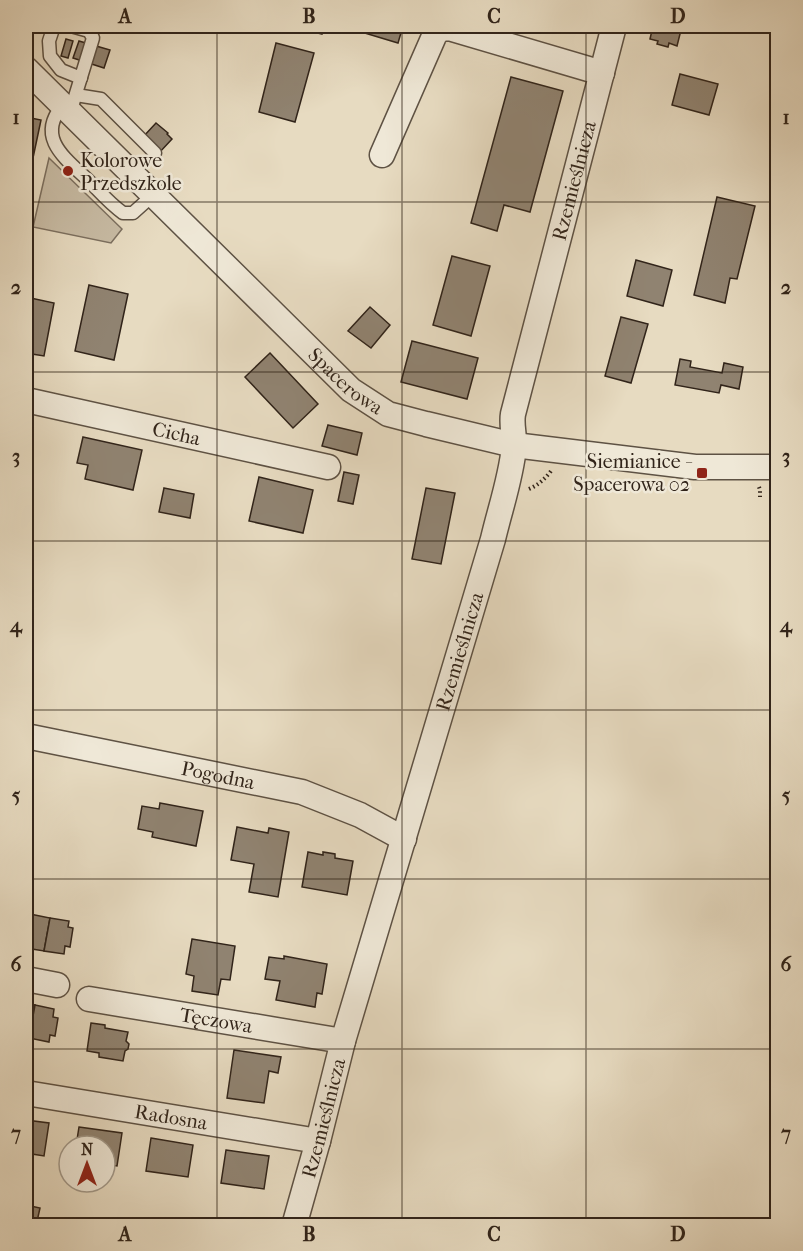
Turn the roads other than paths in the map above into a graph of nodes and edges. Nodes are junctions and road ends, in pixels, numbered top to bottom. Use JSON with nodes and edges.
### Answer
{"nodes":[{"id":1,"x":54,"y":26,"type":"edge"},
{"id":2,"x":71,"y":26,"type":"edge"},
{"id":3,"x":614,"y":26,"type":"edge"},
{"id":4,"x":26,"y":69,"type":"edge"},
{"id":5,"x":602,"y":73,"type":"junction"},
{"id":6,"x":81,"y":78,"type":"junction"},
{"id":7,"x":70,"y":105,"type":"junction"},
{"id":8,"x":155,"y":153,"type":"dead end"},
{"id":9,"x":382,"y":156,"type":"dead end"},
{"id":10,"x":153,"y":195,"type":"junction"},
{"id":11,"x":26,"y":400,"type":"edge"},
{"id":12,"x":514,"y":445,"type":"junction"},
{"id":13,"x":328,"y":467,"type":"dead end"},
{"id":14,"x":777,"y":467,"type":"edge"},
{"id":15,"x":26,"y":736,"type":"edge"},
{"id":16,"x":404,"y":839,"type":"junction"},
{"id":17,"x":26,"y":979,"type":"edge"},
{"id":18,"x":57,"y":985,"type":"dead end"},
{"id":19,"x":89,"y":999,"type":"dead end"},
{"id":20,"x":343,"y":1041,"type":"junction"},
{"id":21,"x":26,"y":1093,"type":"edge"},
{"id":22,"x":318,"y":1141,"type":"junction"},
{"id":23,"x":294,"y":1226,"type":"edge"}],
"edges":[{"from":1,"to":6,"type":"lane"},
{"from":2,"to":6,"type":"lane"},
{"from":3,"to":5,"type":"street","name":"Rzemieślnicza"},
{"from":4,"to":7,"type":"street","name":"Spacerowa"},
{"from":5,"to":9,"type":"street"},
{"from":5,"to":12,"type":"street","name":"Rzemieślnicza"},
{"from":6,"to":7,"type":"lane"},
{"from":7,"to":8,"type":"lane"},
{"from":7,"to":10,"type":"street","name":"Spacerowa"},
{"from":7,"to":10,"type":"lane"},
{"from":10,"to":12,"type":"street","name":"Spacerowa"},
{"from":11,"to":13,"type":"street","name":"Cicha"},
{"from":12,"to":14,"type":"street","name":"Spacerowa"},
{"from":12,"to":16,"type":"street","name":"Rzemieślnicza"},
{"from":15,"to":16,"type":"street","name":"Pogodna"},
{"from":16,"to":20,"type":"street","name":"Rzemieślnicza"},
{"from":17,"to":18,"type":"street"},
{"from":19,"to":20,"type":"street","name":"Tęczowa"},
{"from":20,"to":22,"type":"street","name":"Rzemieślnicza"},
{"from":21,"to":22,"type":"street","name":"Radosna"},
{"from":22,"to":23,"type":"street","name":"Rzemieślnicza"}]}
